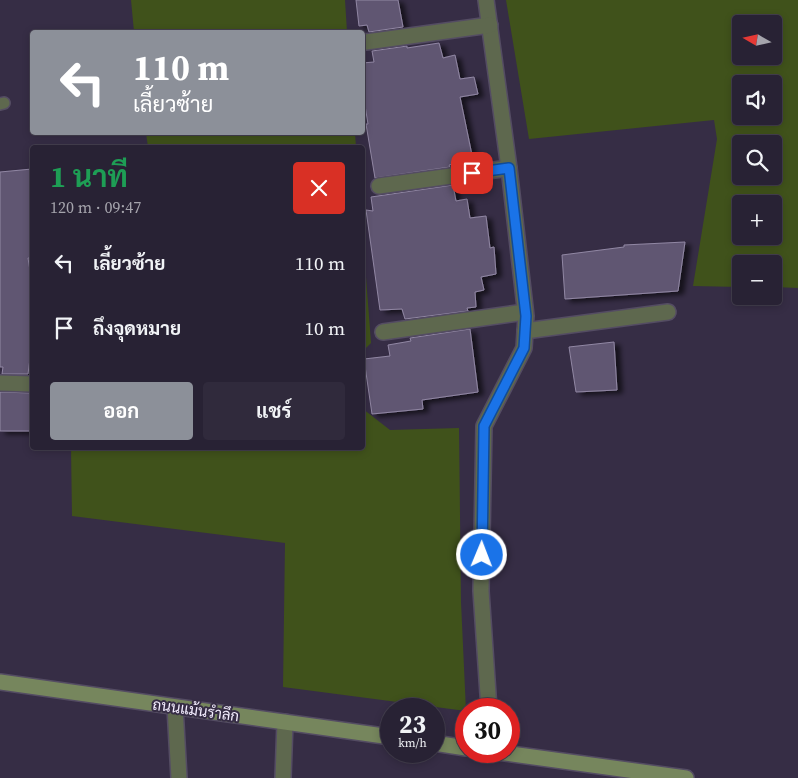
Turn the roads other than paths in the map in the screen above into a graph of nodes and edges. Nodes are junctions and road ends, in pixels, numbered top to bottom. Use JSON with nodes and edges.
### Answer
{"nodes":[{"id":1,"x":486,"y":0,"type":"edge"},
{"id":2,"x":490,"y":25,"type":"junction"},
{"id":3,"x":366,"y":42,"type":"dead end"},
{"id":4,"x":509,"y":168,"type":"junction"},
{"id":5,"x":379,"y":186,"type":"dead end"},
{"id":6,"x":525,"y":312,"type":"junction"},
{"id":7,"x":668,"y":312,"type":"dead end"},
{"id":8,"x":525,"y":331,"type":"junction"},
{"id":9,"x":383,"y":332,"type":"dead end"},
{"id":10,"x":0,"y":383,"type":"edge"},
{"id":11,"x":30,"y":384,"type":"edge"},
{"id":12,"x":0,"y":682,"type":"edge"},
{"id":13,"x":488,"y":698,"type":"edge"},
{"id":14,"x":175,"y":707,"type":"junction"},
{"id":15,"x":285,"y":722,"type":"junction"},
{"id":16,"x":380,"y":735,"type":"edge"},
{"id":17,"x":520,"y":755,"type":"edge"},
{"id":18,"x":658,"y":776,"type":"edge"},
{"id":19,"x":179,"y":778,"type":"edge"},
{"id":20,"x":283,"y":778,"type":"edge"},
{"id":21,"x":686,"y":778,"type":"edge"}],
"edges":[{"from":1,"to":2,"type":"street"},
{"from":2,"to":3,"type":"street"},
{"from":2,"to":4,"type":"street"},
{"from":4,"to":5,"type":"street"},
{"from":4,"to":6,"type":"street"},
{"from":6,"to":8,"type":"street"},
{"from":6,"to":9,"type":"street"},
{"from":7,"to":8,"type":"street"},
{"from":8,"to":13,"type":"street"},
{"from":10,"to":11,"type":"street"},
{"from":12,"to":14,"type":"street","name":"ถนนแม้นรำลึก"},
{"from":14,"to":15,"type":"street","name":"ถนนแม้นรำลึก"},
{"from":14,"to":19,"type":"street"},
{"from":15,"to":16,"type":"street","name":"ถนนแม้นรำลึก"},
{"from":15,"to":20,"type":"street"},
{"from":17,"to":18,"type":"street"},
{"from":18,"to":21,"type":"street"}]}
